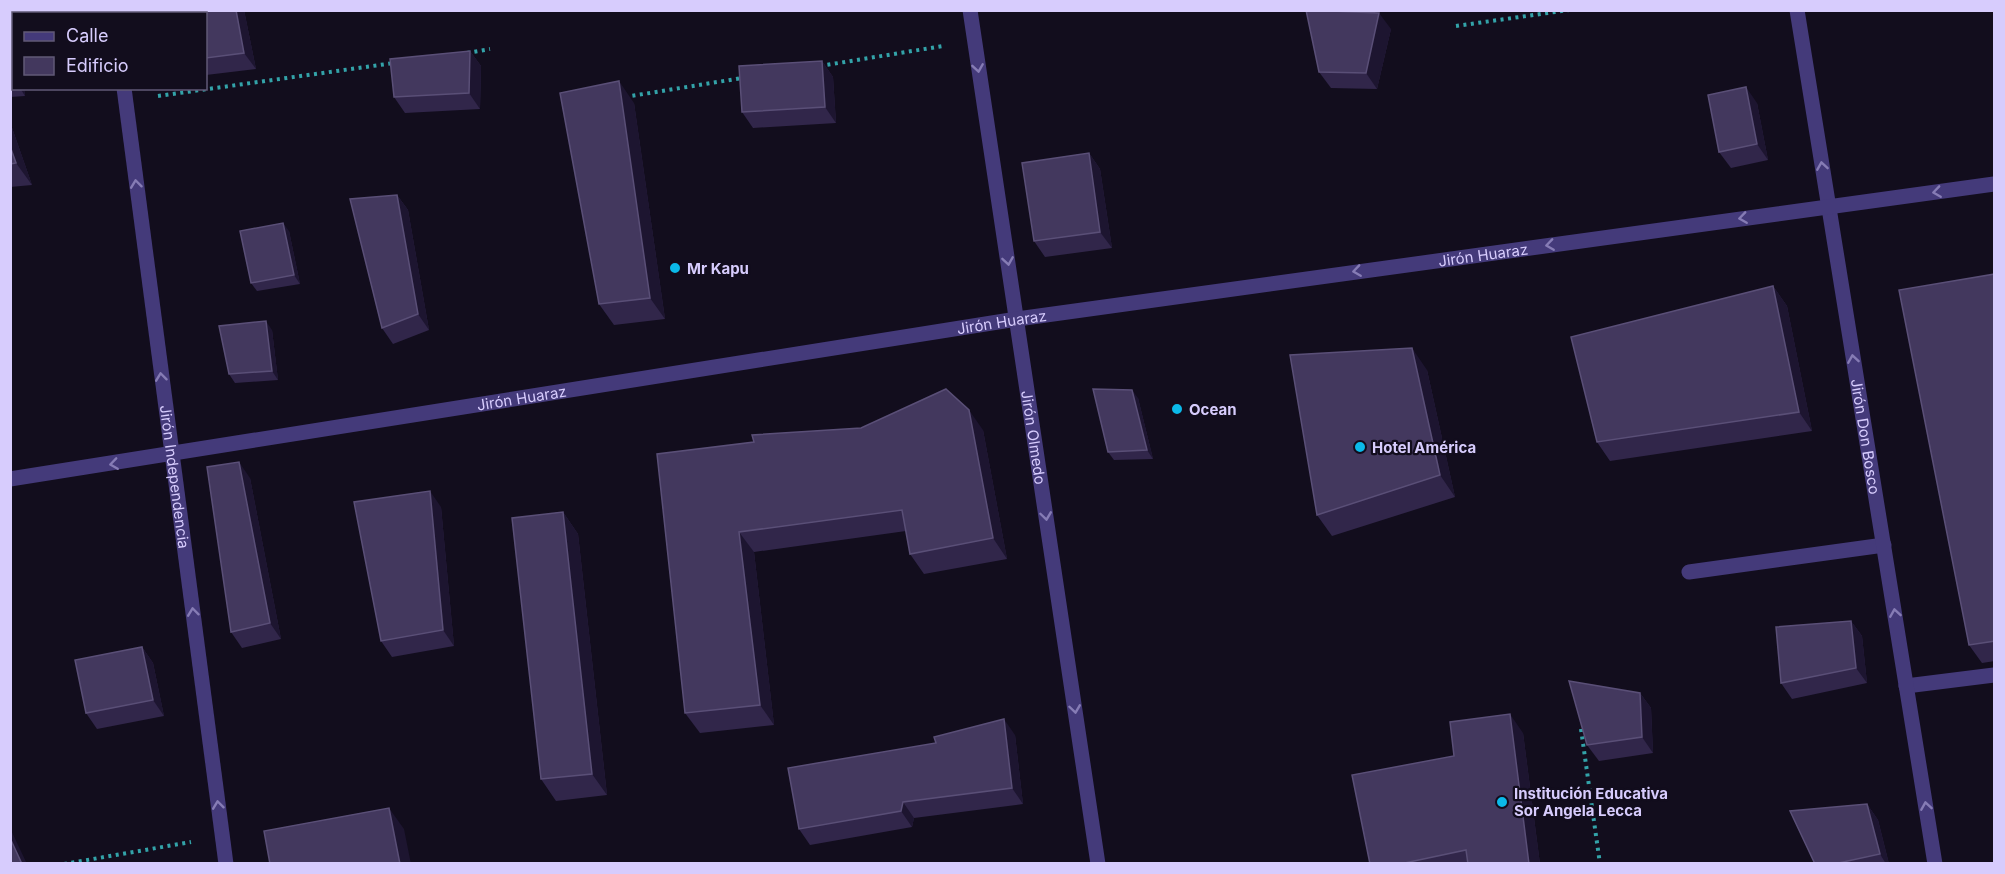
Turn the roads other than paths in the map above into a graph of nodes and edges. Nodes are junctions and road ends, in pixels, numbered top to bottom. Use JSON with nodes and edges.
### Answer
{"nodes":[{"id":1,"x":970,"y":10,"type":"edge"},
{"id":2,"x":1797,"y":10,"type":"edge"},
{"id":3,"x":124,"y":95,"type":"edge"},
{"id":4,"x":1995,"y":184,"type":"edge"},
{"id":5,"x":1828,"y":206,"type":"junction"},
{"id":6,"x":1017,"y":319,"type":"junction"},
{"id":7,"x":172,"y":455,"type":"junction"},
{"id":8,"x":10,"y":479,"type":"edge"},
{"id":9,"x":1884,"y":545,"type":"junction"},
{"id":10,"x":1689,"y":572,"type":"dead end"},
{"id":11,"x":1995,"y":675,"type":"edge"},
{"id":12,"x":1906,"y":686,"type":"junction"},
{"id":13,"x":226,"y":864,"type":"edge"},
{"id":14,"x":1098,"y":864,"type":"edge"},
{"id":15,"x":1935,"y":864,"type":"edge"}],
"edges":[{"from":1,"to":6,"type":"street","name":"Jirón Olmedo","one_way":true},
{"from":5,"to":2,"type":"street","name":"Jirón Don Bosco","one_way":true},
{"from":7,"to":3,"type":"street","name":"Jirón Independencia","one_way":true},
{"from":4,"to":5,"type":"street","name":"Jirón Huaraz","one_way":true},
{"from":5,"to":6,"type":"street","name":"Jirón Huaraz","one_way":true},
{"from":9,"to":5,"type":"street","name":"Jirón Don Bosco","one_way":true},
{"from":6,"to":7,"type":"street","name":"Jirón Huaraz"},
{"from":6,"to":14,"type":"street","name":"Jirón Olmedo","one_way":true},
{"from":7,"to":8,"type":"street","name":"Jirón Huaraz","one_way":true},
{"from":13,"to":7,"type":"street","name":"Jirón Independencia","one_way":true},
{"from":9,"to":10,"type":"street"},
{"from":12,"to":9,"type":"street","name":"Jirón Don Bosco","one_way":true},
{"from":11,"to":12,"type":"street"},
{"from":15,"to":12,"type":"street","name":"Jirón Don Bosco","one_way":true}]}
